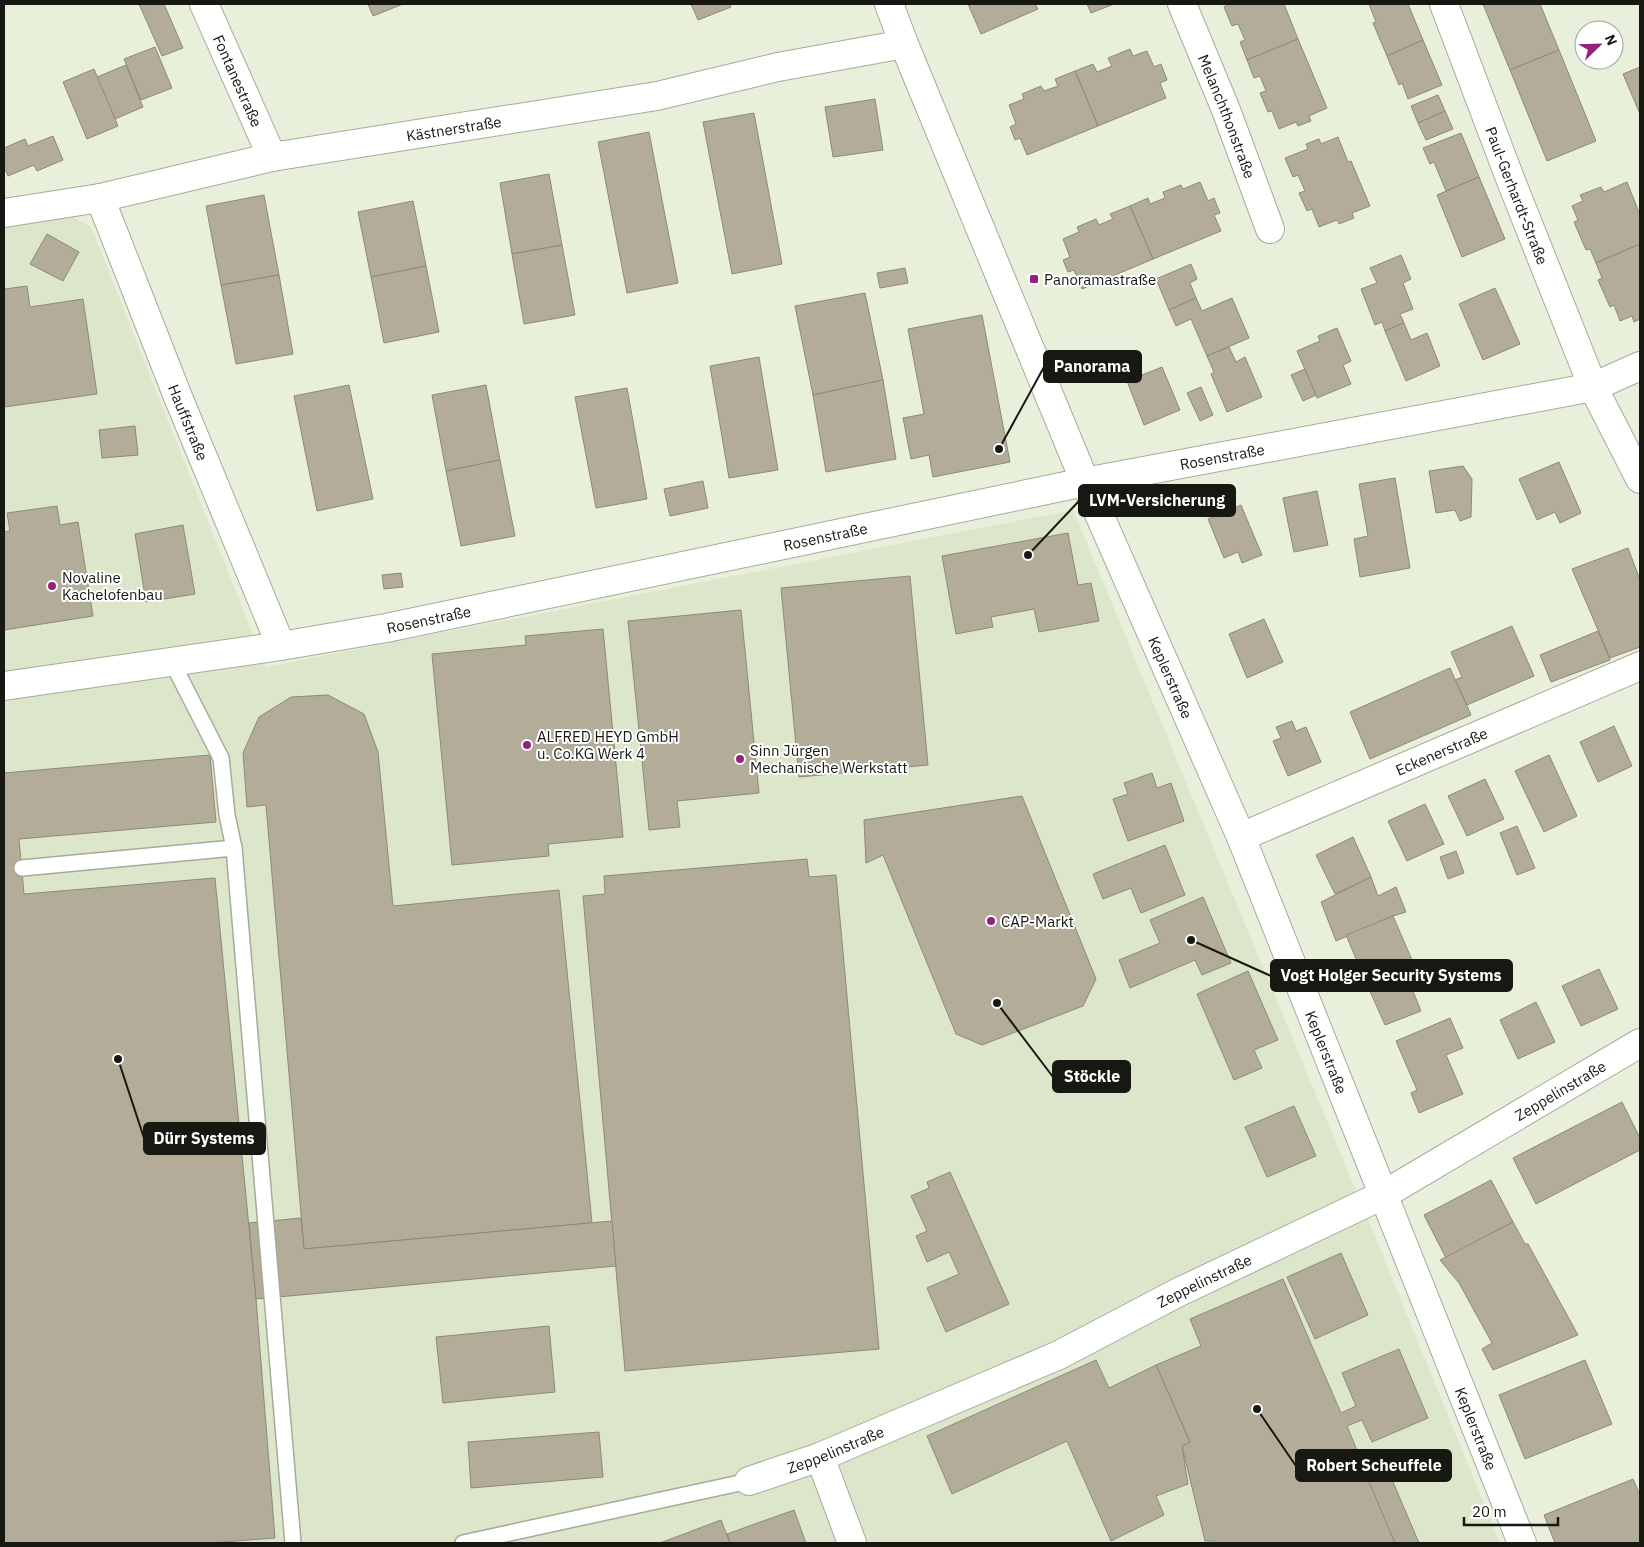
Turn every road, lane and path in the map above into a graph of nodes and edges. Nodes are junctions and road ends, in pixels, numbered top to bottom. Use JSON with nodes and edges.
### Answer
{"nodes":[{"id":1,"x":204,"y":4,"type":"edge"},
{"id":2,"x":889,"y":4,"type":"edge"},
{"id":3,"x":1182,"y":4,"type":"edge"},
{"id":4,"x":1444,"y":4,"type":"edge"},
{"id":5,"x":904,"y":44,"type":"junction"},
{"id":6,"x":272,"y":157,"type":"junction"},
{"id":7,"x":100,"y":198,"type":"junction"},
{"id":8,"x":4,"y":213,"type":"edge"},
{"id":9,"x":1270,"y":229,"type":"dead end"},
{"id":10,"x":1640,"y":366,"type":"edge"},
{"id":11,"x":1592,"y":387,"type":"junction"},
{"id":12,"x":1640,"y":479,"type":"edge"},
{"id":13,"x":1084,"y":482,"type":"junction"},
{"id":14,"x":281,"y":646,"type":"junction"},
{"id":15,"x":172,"y":662,"type":"junction"},
{"id":16,"x":1640,"y":666,"type":"edge"},
{"id":17,"x":4,"y":686,"type":"edge"},
{"id":18,"x":1241,"y":837,"type":"junction"},
{"id":19,"x":234,"y":848,"type":"junction"},
{"id":20,"x":22,"y":868,"type":"dead end"},
{"id":21,"x":1637,"y":1052,"type":"edge"},
{"id":22,"x":1383,"y":1196,"type":"junction"},
{"id":23,"x":820,"y":1457,"type":"junction"},
{"id":24,"x":749,"y":1480,"type":"joint"},
{"id":25,"x":293,"y":1543,"type":"edge"},
{"id":26,"x":463,"y":1543,"type":"edge"},
{"id":27,"x":852,"y":1543,"type":"edge"},
{"id":28,"x":1522,"y":1543,"type":"edge"}],
"edges":[{"from":1,"to":6,"type":"street","name":"Fontanestraße"},
{"from":2,"to":5,"type":"street"},
{"from":3,"to":9,"type":"street","name":"Melanchthonstraße"},
{"from":4,"to":11,"type":"street","name":"Paul-Gerhardt-Straße"},
{"from":5,"to":6,"type":"street","name":"Kästnerstraße"},
{"from":5,"to":13,"type":"street"},
{"from":6,"to":7,"type":"street","name":"Kästnerstraße"},
{"from":7,"to":8,"type":"street","name":"Kästnerstraße"},
{"from":7,"to":14,"type":"street","name":"Hauffstraße"},
{"from":10,"to":11,"type":"street","name":"Rosenstraße"},
{"from":11,"to":12,"type":"street","name":"Paul-Gerhardt-Straße"},
{"from":11,"to":13,"type":"street","name":"Rosenstraße"},
{"from":13,"to":14,"type":"street","name":"Rosenstraße"},
{"from":13,"to":18,"type":"street","name":"Keplerstraße"},
{"from":14,"to":15,"type":"street","name":"Rosenstraße"},
{"from":15,"to":17,"type":"street","name":"Rosenstraße"},
{"from":15,"to":19,"type":"lane"},
{"from":16,"to":18,"type":"street","name":"Eckenerstraße"},
{"from":18,"to":22,"type":"street","name":"Keplerstraße"},
{"from":19,"to":20,"type":"lane"},
{"from":19,"to":25,"type":"lane"},
{"from":21,"to":22,"type":"street","name":"Zeppelinstraße"},
{"from":22,"to":23,"type":"street","name":"Zeppelinstraße"},
{"from":22,"to":28,"type":"street","name":"Keplerstraße"},
{"from":23,"to":24,"type":"street","name":"Zeppelinstraße"},
{"from":23,"to":27,"type":"street"},
{"from":24,"to":26,"type":"lane"}]}
